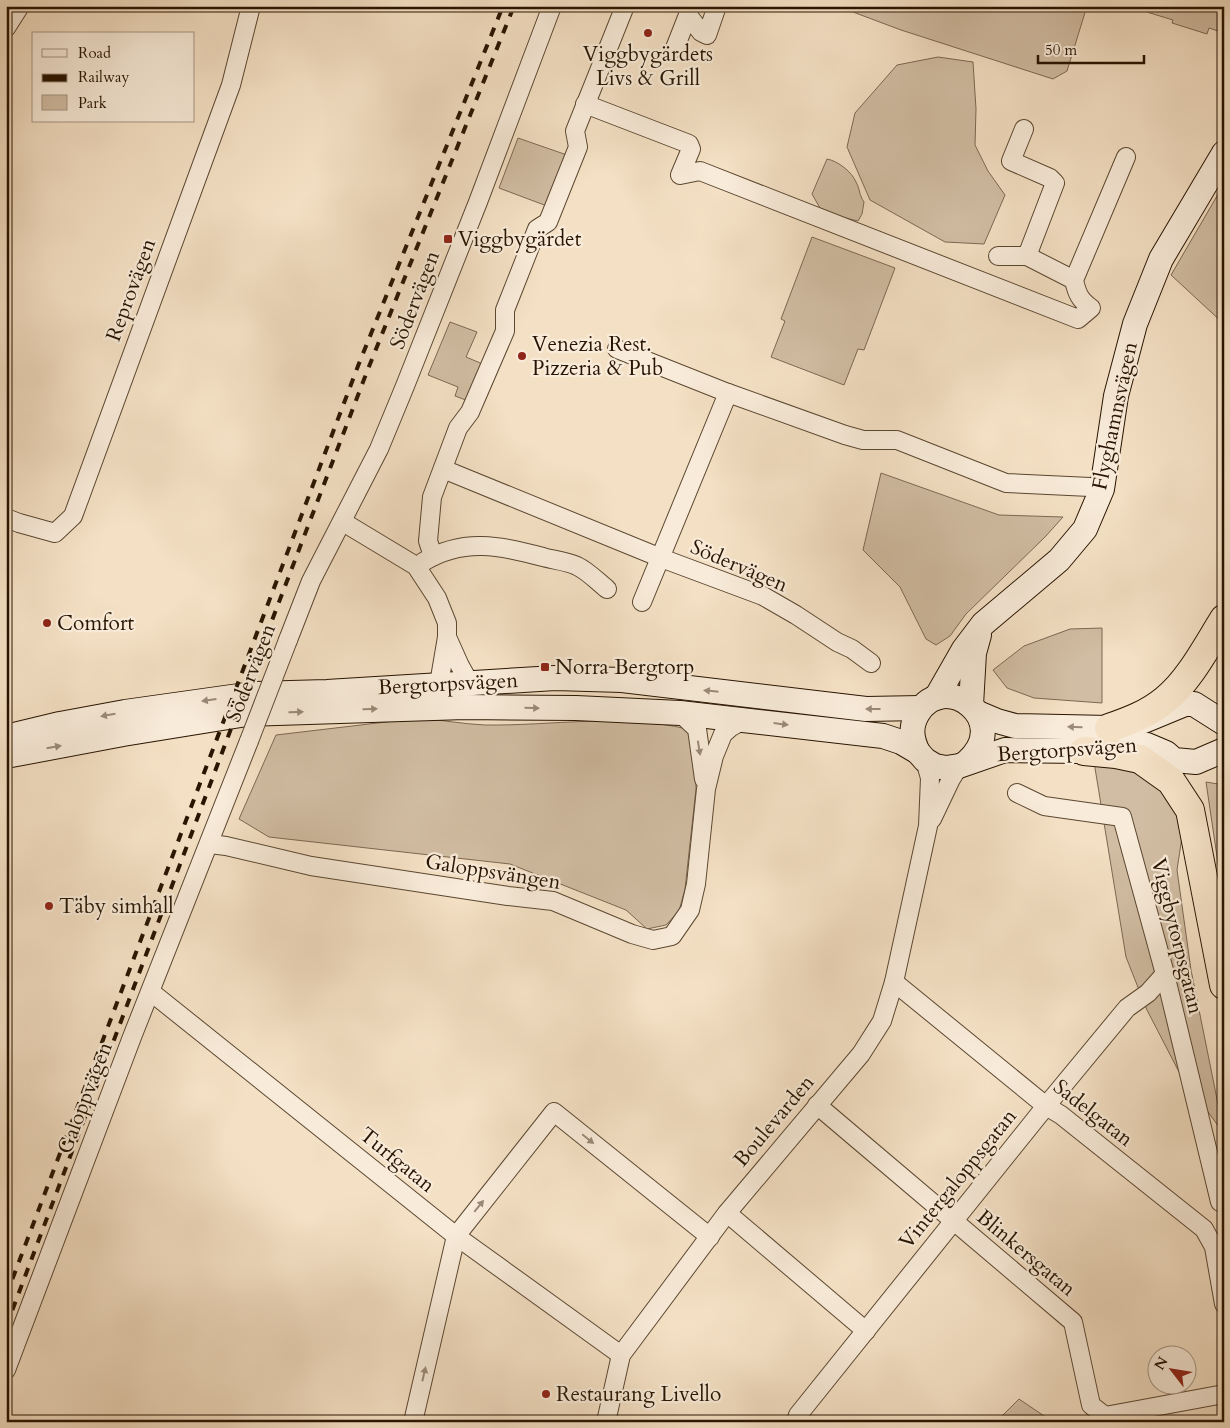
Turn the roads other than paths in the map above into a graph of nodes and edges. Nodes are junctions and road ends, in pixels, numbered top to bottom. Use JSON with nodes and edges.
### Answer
{"nodes":[{"id":1,"x":20,"y":6,"type":"edge"},
{"id":2,"x":251,"y":6,"type":"edge"},
{"id":3,"x":552,"y":6,"type":"edge"},
{"id":4,"x":625,"y":6,"type":"edge"},
{"id":5,"x":717,"y":6,"type":"edge"},
{"id":6,"x":6,"y":28,"type":"edge"},
{"id":7,"x":675,"y":48,"type":"dead end"},
{"id":8,"x":585,"y":104,"type":"junction"},
{"id":9,"x":1024,"y":129,"type":"dead end"},
{"id":10,"x":1224,"y":153,"type":"edge"},
{"id":11,"x":1126,"y":157,"type":"dead end"},
{"id":12,"x":998,"y":256,"type":"dead end"},
{"id":13,"x":1027,"y":256,"type":"junction"},
{"id":14,"x":1074,"y":280,"type":"junction"},
{"id":15,"x":617,"y":349,"type":"dead end"},
{"id":16,"x":728,"y":393,"type":"junction"},
{"id":17,"x":443,"y":470,"type":"junction"},
{"id":18,"x":1090,"y":487,"type":"dead end"},
{"id":19,"x":6,"y":518,"type":"edge"},
{"id":20,"x":343,"y":522,"type":"junction"},
{"id":21,"x":433,"y":556,"type":"junction"},
{"id":22,"x":661,"y":558,"type":"junction"},
{"id":23,"x":416,"y":566,"type":"junction"},
{"id":24,"x":608,"y":590,"type":"dead end"},
{"id":25,"x":642,"y":602,"type":"dead end"},
{"id":26,"x":1224,"y":619,"type":"edge"},
{"id":27,"x":983,"y":624,"type":"junction"},
{"id":28,"x":447,"y":637,"type":"junction"},
{"id":29,"x":1224,"y":638,"type":"edge"},
{"id":30,"x":871,"y":663,"type":"dead end"},
{"id":31,"x":470,"y":682,"type":"junction"},
{"id":32,"x":439,"y":684,"type":"junction"},
{"id":33,"x":929,"y":703,"type":"junction"},
{"id":34,"x":1179,"y":706,"type":"junction"},
{"id":35,"x":974,"y":709,"type":"junction"},
{"id":36,"x":680,"y":712,"type":"junction"},
{"id":37,"x":744,"y":720,"type":"junction"},
{"id":38,"x":1224,"y":723,"type":"edge"},
{"id":39,"x":1109,"y":728,"type":"junction"},
{"id":40,"x":6,"y":737,"type":"edge"},
{"id":41,"x":1224,"y":750,"type":"edge"},
{"id":42,"x":1084,"y":751,"type":"junction"},
{"id":43,"x":6,"y":756,"type":"edge"},
{"id":44,"x":922,"y":756,"type":"junction"},
{"id":45,"x":1170,"y":757,"type":"junction"},
{"id":46,"x":963,"y":764,"type":"junction"},
{"id":47,"x":706,"y":790,"type":"junction"},
{"id":48,"x":1017,"y":793,"type":"dead end"},
{"id":49,"x":928,"y":826,"type":"junction"},
{"id":50,"x":210,"y":844,"type":"junction"},
{"id":51,"x":1214,"y":937,"type":"junction"},
{"id":52,"x":1165,"y":974,"type":"junction"},
{"id":53,"x":894,"y":982,"type":"junction"},
{"id":54,"x":1224,"y":985,"type":"edge"},
{"id":55,"x":151,"y":992,"type":"junction"},
{"id":56,"x":817,"y":1105,"type":"junction"},
{"id":57,"x":1046,"y":1106,"type":"junction"},
{"id":58,"x":1220,"y":1202,"type":"dead end"},
{"id":59,"x":727,"y":1213,"type":"junction"},
{"id":60,"x":954,"y":1220,"type":"junction"},
{"id":61,"x":456,"y":1236,"type":"junction"},
{"id":62,"x":710,"y":1236,"type":"junction"},
{"id":63,"x":1224,"y":1304,"type":"edge"},
{"id":64,"x":866,"y":1331,"type":"junction"},
{"id":65,"x":621,"y":1355,"type":"junction"},
{"id":66,"x":6,"y":1370,"type":"edge"},
{"id":67,"x":1224,"y":1394,"type":"edge"},
{"id":68,"x":413,"y":1422,"type":"edge"},
{"id":69,"x":606,"y":1422,"type":"edge"},
{"id":70,"x":796,"y":1422,"type":"edge"}],
"edges":[{"from":1,"to":6,"type":"street"},
{"from":2,"to":19,"type":"street","name":"Reprovägen"},
{"from":3,"to":20,"type":"street","name":"Södervägen"},
{"from":4,"to":8,"type":"street"},
{"from":5,"to":7,"type":"street"},
{"from":8,"to":14,"type":"street"},
{"from":8,"to":17,"type":"street"},
{"from":9,"to":13,"type":"street"},
{"from":10,"to":27,"type":"main road","name":"Flyghamnsvägen"},
{"from":11,"to":14,"type":"street"},
{"from":12,"to":13,"type":"street"},
{"from":13,"to":14,"type":"street"},
{"from":15,"to":16,"type":"street"},
{"from":16,"to":18,"type":"street"},
{"from":16,"to":22,"type":"street"},
{"from":17,"to":21,"type":"street"},
{"from":17,"to":22,"type":"street","name":"Södervägen"},
{"from":20,"to":23,"type":"street"},
{"from":20,"to":50,"type":"street","name":"Södervägen","bridge":true},
{"from":21,"to":23,"type":"street"},
{"from":21,"to":24,"type":"street"},
{"from":22,"to":25,"type":"street"},
{"from":22,"to":30,"type":"street","name":"Södervägen"},
{"from":23,"to":28,"type":"street"},
{"from":26,"to":39,"type":"highway"},
{"from":27,"to":33,"type":"main road","name":"Flyghamnsvägen"},
{"from":27,"to":35,"type":"main road"},
{"from":28,"to":31,"type":"street"},
{"from":28,"to":32,"type":"street"},
{"from":29,"to":34,"type":"highway"},
{"from":31,"to":32,"type":"main road","name":"Bergtorpsvägen"},
{"from":33,"to":31,"type":"main road","name":"Bergtorpsvägen","one_way":true},
{"from":32,"to":40,"type":"main road","name":"Bergtorpsvägen","one_way":true},
{"from":33,"to":35,"type":"main road","name":"Bergtorpsvägen"},
{"from":33,"to":44,"type":"main road"},
{"from":34,"to":38,"type":"main road"},
{"from":34,"to":39,"type":"main road","name":"Bergtorpsvägen"},
{"from":34,"to":45,"type":"main road","name":"Bergtorpsvägen"},
{"from":39,"to":35,"type":"main road","name":"Bergtorpsvägen","one_way":true},
{"from":35,"to":46,"type":"main road","name":"Bergtorpsvägen"},
{"from":36,"to":37,"type":"main road","name":"Bergtorpsvägen"},
{"from":43,"to":36,"type":"main road","name":"Bergtorpsvägen","one_way":true},
{"from":36,"to":47,"type":"street","name":"Galoppsvängen","one_way":true},
{"from":37,"to":44,"type":"main road","name":"Bergtorpsvägen","one_way":true},
{"from":37,"to":47,"type":"street","name":"Galoppsvängen"},
{"from":41,"to":45,"type":"main road","name":"Bergtorpsvägen"},
{"from":42,"to":45,"type":"main road","name":"Bergtorpsvägen"},
{"from":42,"to":46,"type":"main road","name":"Bergtorpsvägen"},
{"from":42,"to":51,"type":"highway"},
{"from":44,"to":46,"type":"main road","name":"Bergtorpsvägen"},
{"from":44,"to":49,"type":"street","name":"Boulevarden"},
{"from":45,"to":51,"type":"highway"},
{"from":46,"to":49,"type":"street","name":"Boulevarden"},
{"from":47,"to":50,"type":"street","name":"Galoppsvängen"},
{"from":48,"to":52,"type":"street","name":"Viggbytorpsgatan"},
{"from":49,"to":53,"type":"street","name":"Boulevarden"},
{"from":50,"to":55,"type":"street","name":"Galoppvägen"},
{"from":51,"to":54,"type":"highway"},
{"from":52,"to":57,"type":"street","name":"Vintergaloppsgatan"},
{"from":52,"to":58,"type":"street","name":"Viggbytorpsgatan"},
{"from":53,"to":56,"type":"street","name":"Boulevarden"},
{"from":53,"to":57,"type":"street","name":"Sadelgatan"},
{"from":55,"to":61,"type":"street","name":"Turfgatan"},
{"from":55,"to":66,"type":"street","name":"Galoppvägen"},
{"from":56,"to":59,"type":"street","name":"Boulevarden"},
{"from":56,"to":60,"type":"street","name":"Blinkersgatan"},
{"from":57,"to":60,"type":"street","name":"Vintergaloppsgatan"},
{"from":57,"to":63,"type":"street","name":"Sadelgatan"},
{"from":59,"to":62,"type":"street","name":"Boulevarden"},
{"from":59,"to":64,"type":"street"},
{"from":60,"to":64,"type":"street","name":"Vintergaloppsgatan"},
{"from":60,"to":67,"type":"street","name":"Blinkersgatan"},
{"from":61,"to":62,"type":"street","one_way":true},
{"from":61,"to":65,"type":"street","name":"Turfgatan"},
{"from":68,"to":61,"type":"street","one_way":true},
{"from":62,"to":65,"type":"street","name":"Boulevarden"},
{"from":64,"to":70,"type":"street","name":"Vintergaloppsgatan"},
{"from":65,"to":69,"type":"street","name":"Boulevarden"}]}
